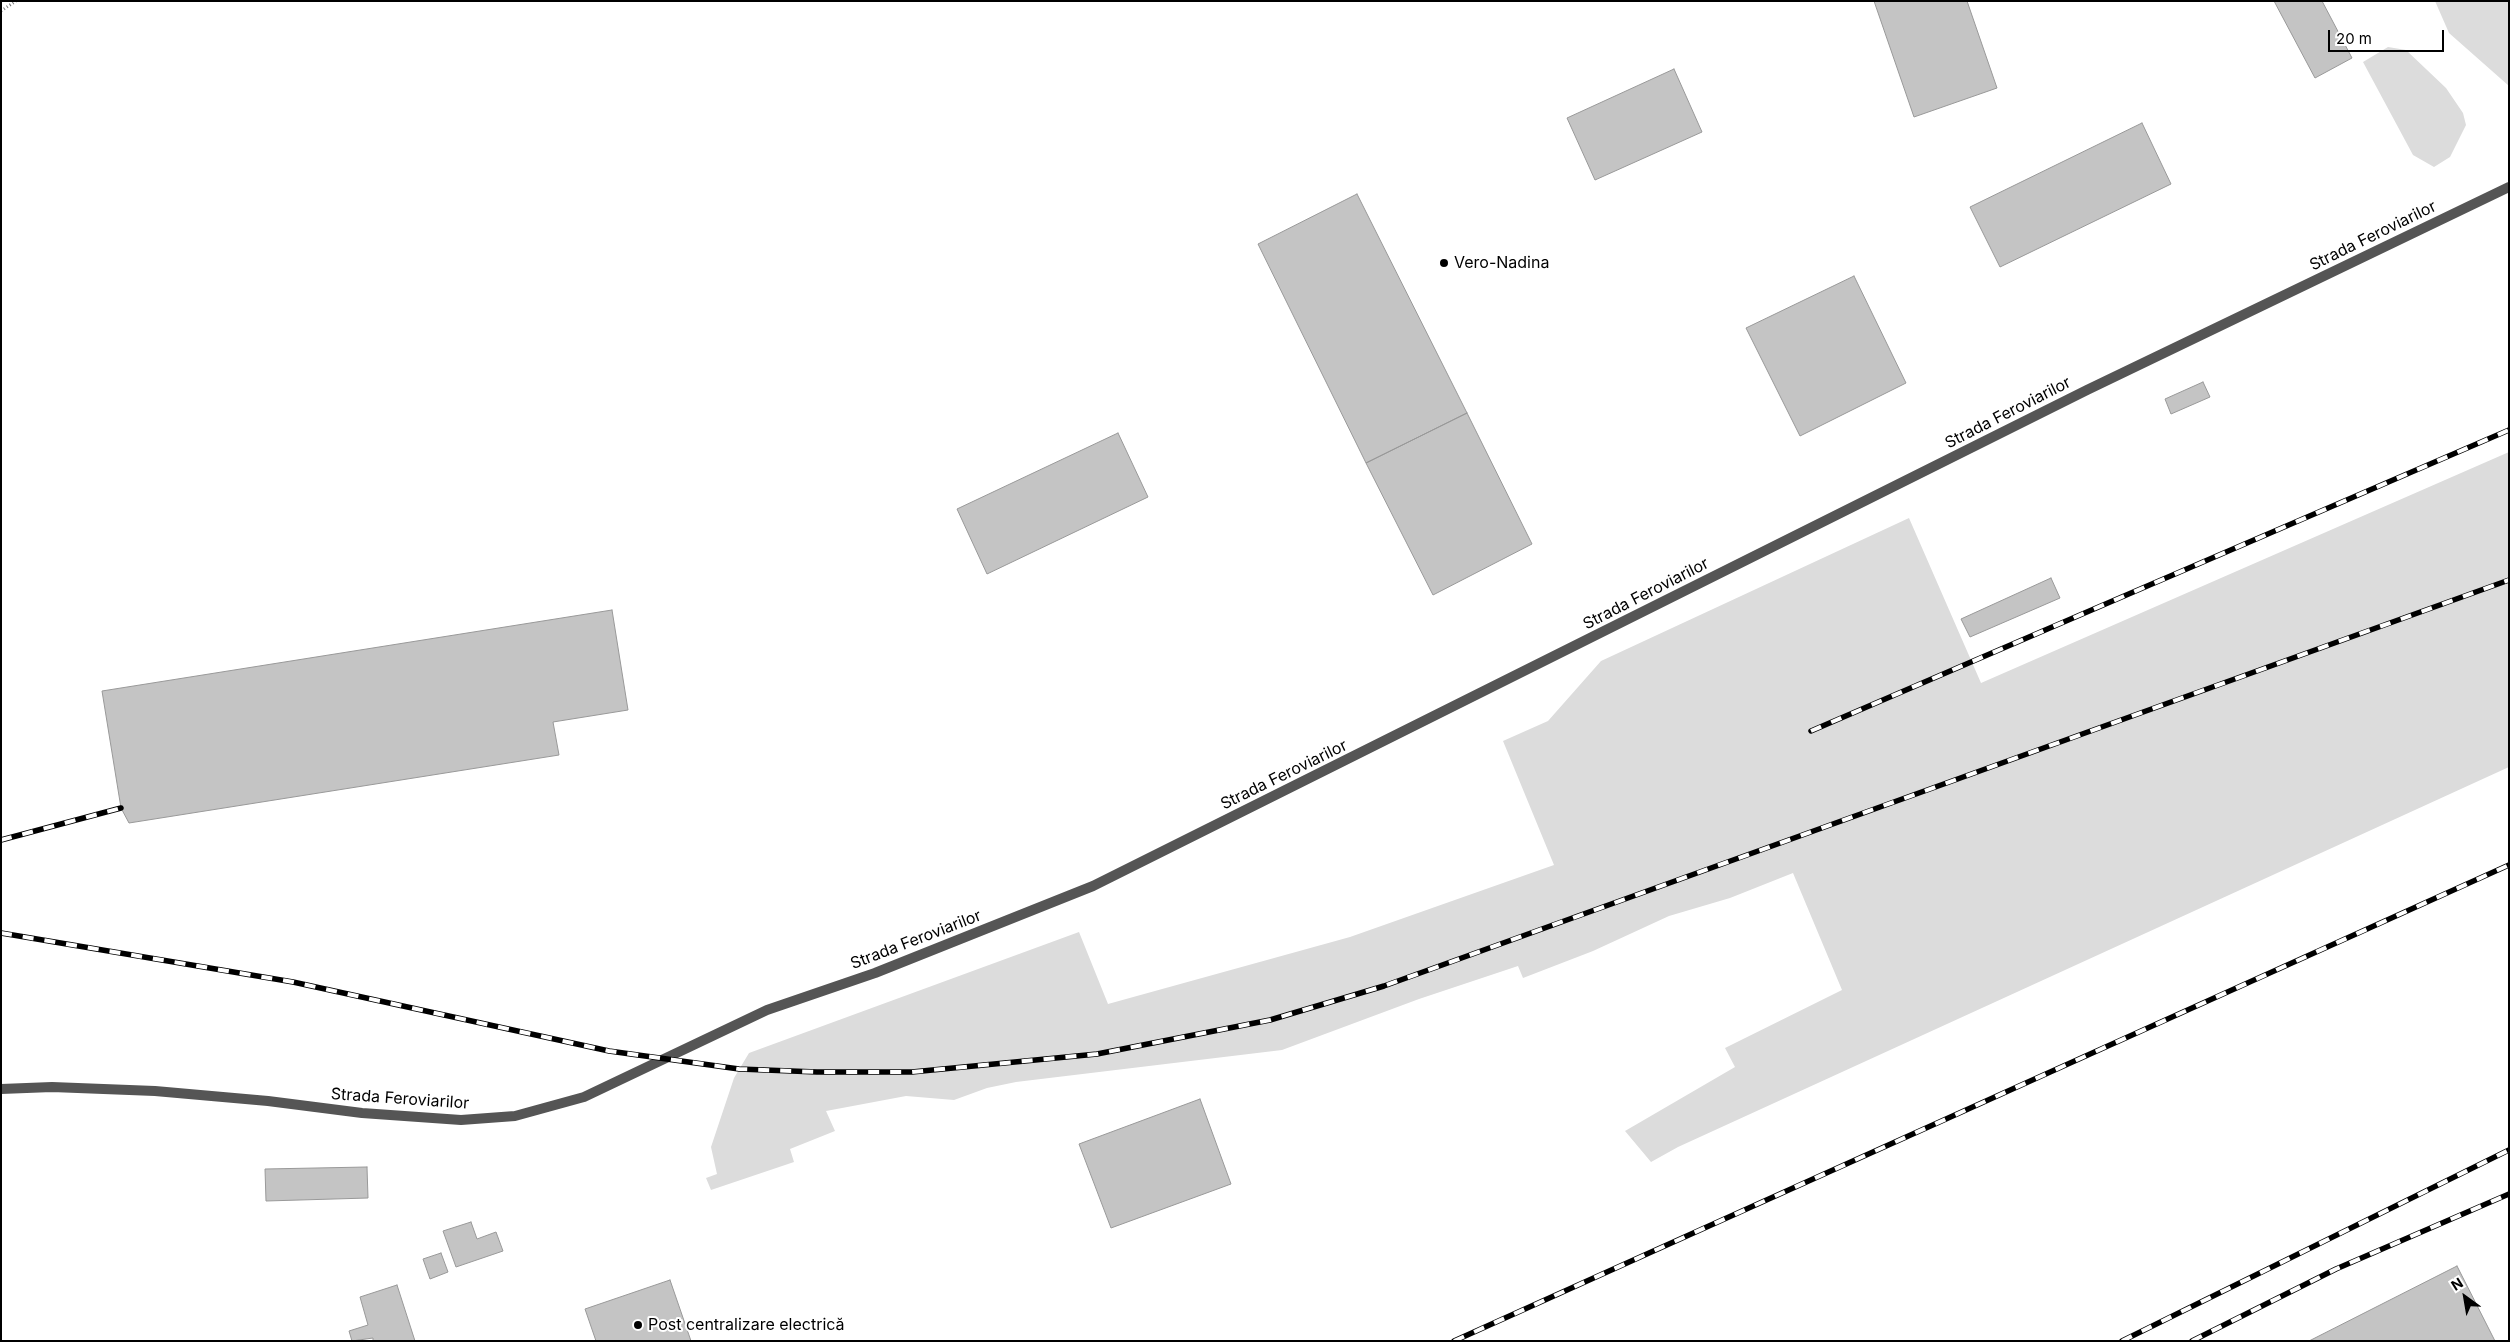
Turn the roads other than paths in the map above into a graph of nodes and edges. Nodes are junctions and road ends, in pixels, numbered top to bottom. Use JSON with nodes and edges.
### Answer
{"nodes":[{"id":1,"x":2509,"y":187,"type":"edge"},
{"id":2,"x":1,"y":1089,"type":"edge"}],
"edges":[{"from":1,"to":2,"type":"street","name":"Strada Feroviarilor"}]}
